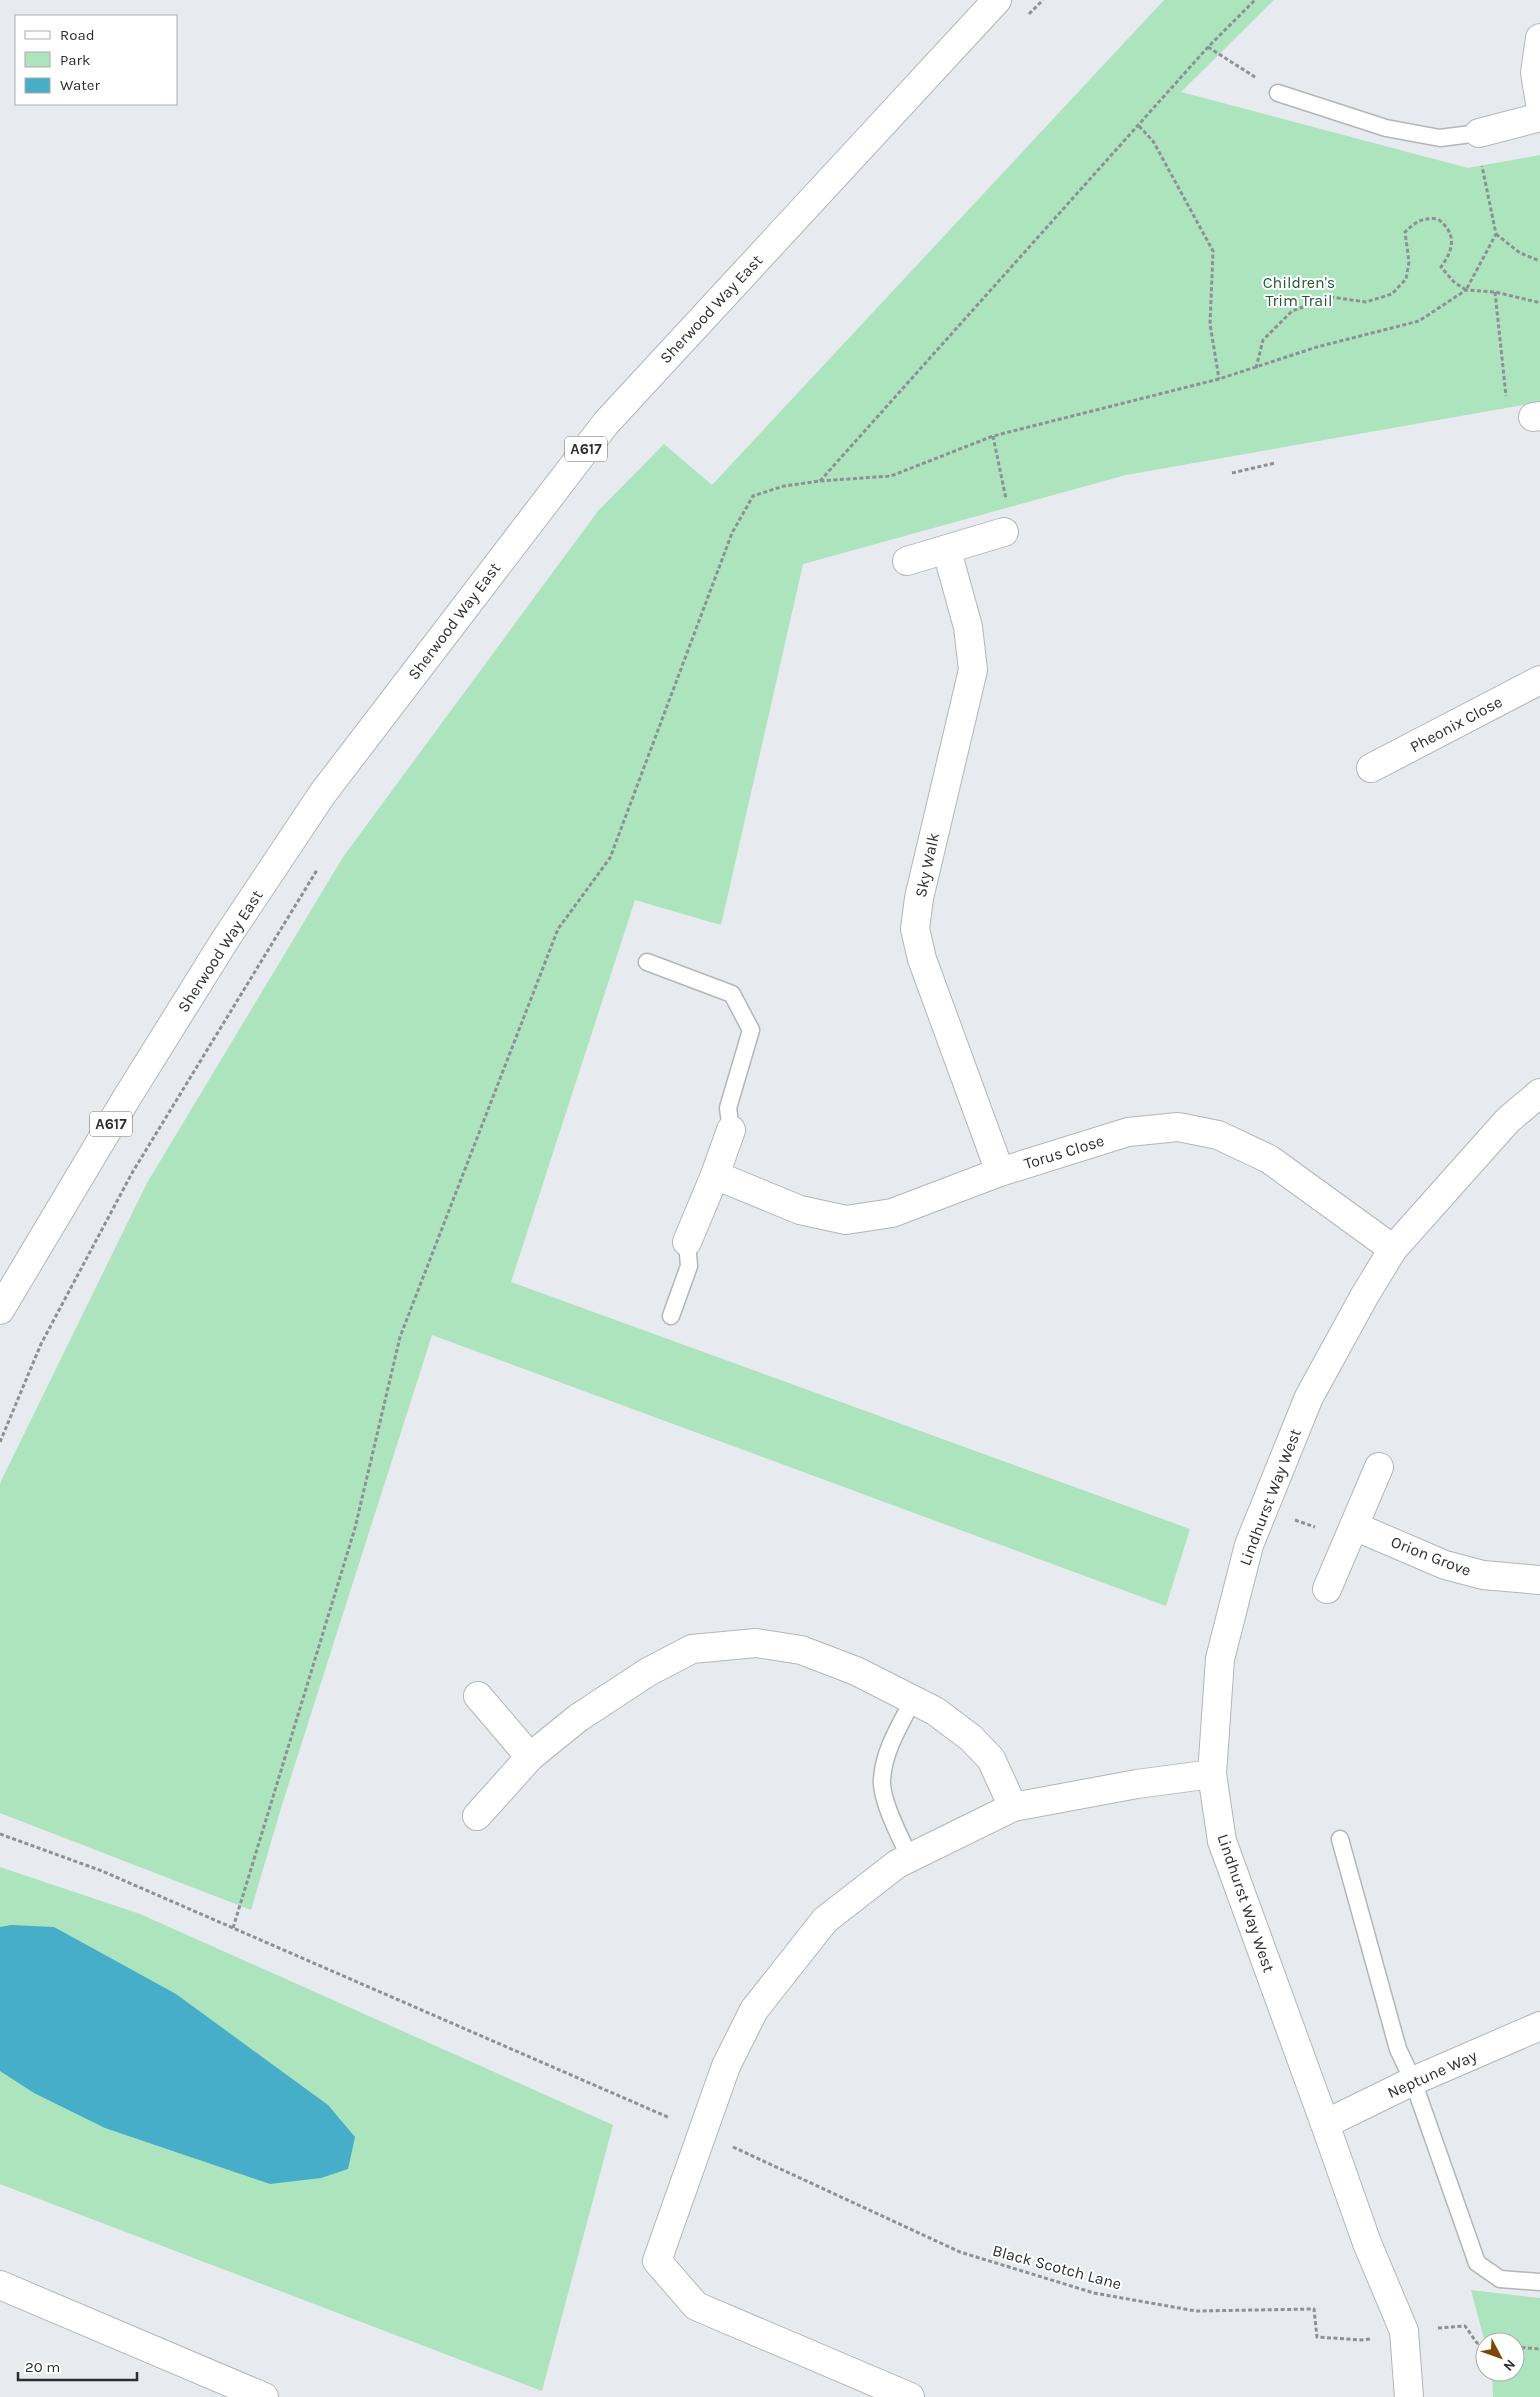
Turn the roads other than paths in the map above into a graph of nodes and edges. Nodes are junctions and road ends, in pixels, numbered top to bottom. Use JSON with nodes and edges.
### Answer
{"nodes":[{"id":1,"x":997,"y":0,"type":"edge"},
{"id":2,"x":1540,"y":38,"type":"edge"},
{"id":3,"x":1278,"y":93,"type":"road end"},
{"id":4,"x":1540,"y":103,"type":"edge"},
{"id":5,"x":1540,"y":117,"type":"edge"},
{"id":6,"x":1478,"y":133,"type":"joint"},
{"id":7,"x":1004,"y":532,"type":"dead end"},
{"id":8,"x":947,"y":551,"type":"junction"},
{"id":9,"x":907,"y":561,"type":"dead end"},
{"id":10,"x":1540,"y":680,"type":"edge"},
{"id":11,"x":1371,"y":768,"type":"dead end"},
{"id":12,"x":646,"y":962,"type":"dead end"},
{"id":13,"x":1540,"y":1093,"type":"edge"},
{"id":14,"x":731,"y":1130,"type":"joint"},
{"id":15,"x":1000,"y":1172,"type":"junction"},
{"id":16,"x":715,"y":1175,"type":"junction"},
{"id":17,"x":687,"y":1242,"type":"joint"},
{"id":18,"x":1392,"y":1249,"type":"junction"},
{"id":19,"x":0,"y":1310,"type":"edge"},
{"id":20,"x":671,"y":1316,"type":"dead end"},
{"id":21,"x":1379,"y":1467,"type":"dead end"},
{"id":22,"x":1354,"y":1526,"type":"junction"},
{"id":23,"x":1540,"y":1580,"type":"edge"},
{"id":24,"x":1326,"y":1589,"type":"dead end"},
{"id":25,"x":478,"y":1696,"type":"dead end"},
{"id":26,"x":913,"y":1700,"type":"junction"},
{"id":27,"x":530,"y":1757,"type":"junction"},
{"id":28,"x":1212,"y":1774,"type":"junction"},
{"id":29,"x":1013,"y":1807,"type":"junction"},
{"id":30,"x":477,"y":1816,"type":"dead end"},
{"id":31,"x":1340,"y":1839,"type":"dead end"},
{"id":32,"x":910,"y":1858,"type":"junction"},
{"id":33,"x":1540,"y":2026,"type":"edge"},
{"id":34,"x":1412,"y":2081,"type":"junction"},
{"id":35,"x":1325,"y":2124,"type":"junction"},
{"id":36,"x":1540,"y":2282,"type":"edge"},
{"id":37,"x":1,"y":2285,"type":"edge"},
{"id":38,"x":264,"y":2397,"type":"edge"},
{"id":39,"x":910,"y":2397,"type":"edge"},
{"id":40,"x":1409,"y":2397,"type":"edge"}],
"edges":[{"from":1,"to":19,"type":"main road","name":"Sherwood Way East","number":"A617"},
{"from":2,"to":4,"type":"main road"},
{"from":3,"to":6,"type":"lane"},
{"from":5,"to":6,"type":"main road"},
{"from":7,"to":8,"type":"main road"},
{"from":8,"to":9,"type":"main road"},
{"from":8,"to":15,"type":"main road","name":"Sky Walk"},
{"from":10,"to":11,"type":"main road","name":"Pheonix Close"},
{"from":12,"to":14,"type":"lane"},
{"from":13,"to":18,"type":"main road","name":"Lindhurst Way West"},
{"from":14,"to":16,"type":"main road"},
{"from":15,"to":16,"type":"main road","name":"Torus Close"},
{"from":15,"to":18,"type":"main road","name":"Torus Close"},
{"from":16,"to":17,"type":"main road"},
{"from":17,"to":20,"type":"lane"},
{"from":18,"to":28,"type":"main road","name":"Lindhurst Way West"},
{"from":21,"to":22,"type":"main road"},
{"from":22,"to":23,"type":"main road","name":"Orion Grove"},
{"from":22,"to":24,"type":"main road"},
{"from":25,"to":27,"type":"main road"},
{"from":26,"to":27,"type":"main road"},
{"from":26,"to":29,"type":"main road"},
{"from":26,"to":32,"type":"lane"},
{"from":27,"to":30,"type":"main road"},
{"from":28,"to":29,"type":"main road"},
{"from":28,"to":35,"type":"main road","name":"Lindhurst Way West"},
{"from":29,"to":32,"type":"main road"},
{"from":31,"to":34,"type":"lane"},
{"from":32,"to":39,"type":"main road"},
{"from":33,"to":34,"type":"main road","name":"Neptune Way"},
{"from":34,"to":35,"type":"main road","name":"Neptune Way"},
{"from":34,"to":36,"type":"lane"},
{"from":35,"to":40,"type":"main road","name":"Lindhurst Way West"},
{"from":37,"to":38,"type":"main road"}]}
